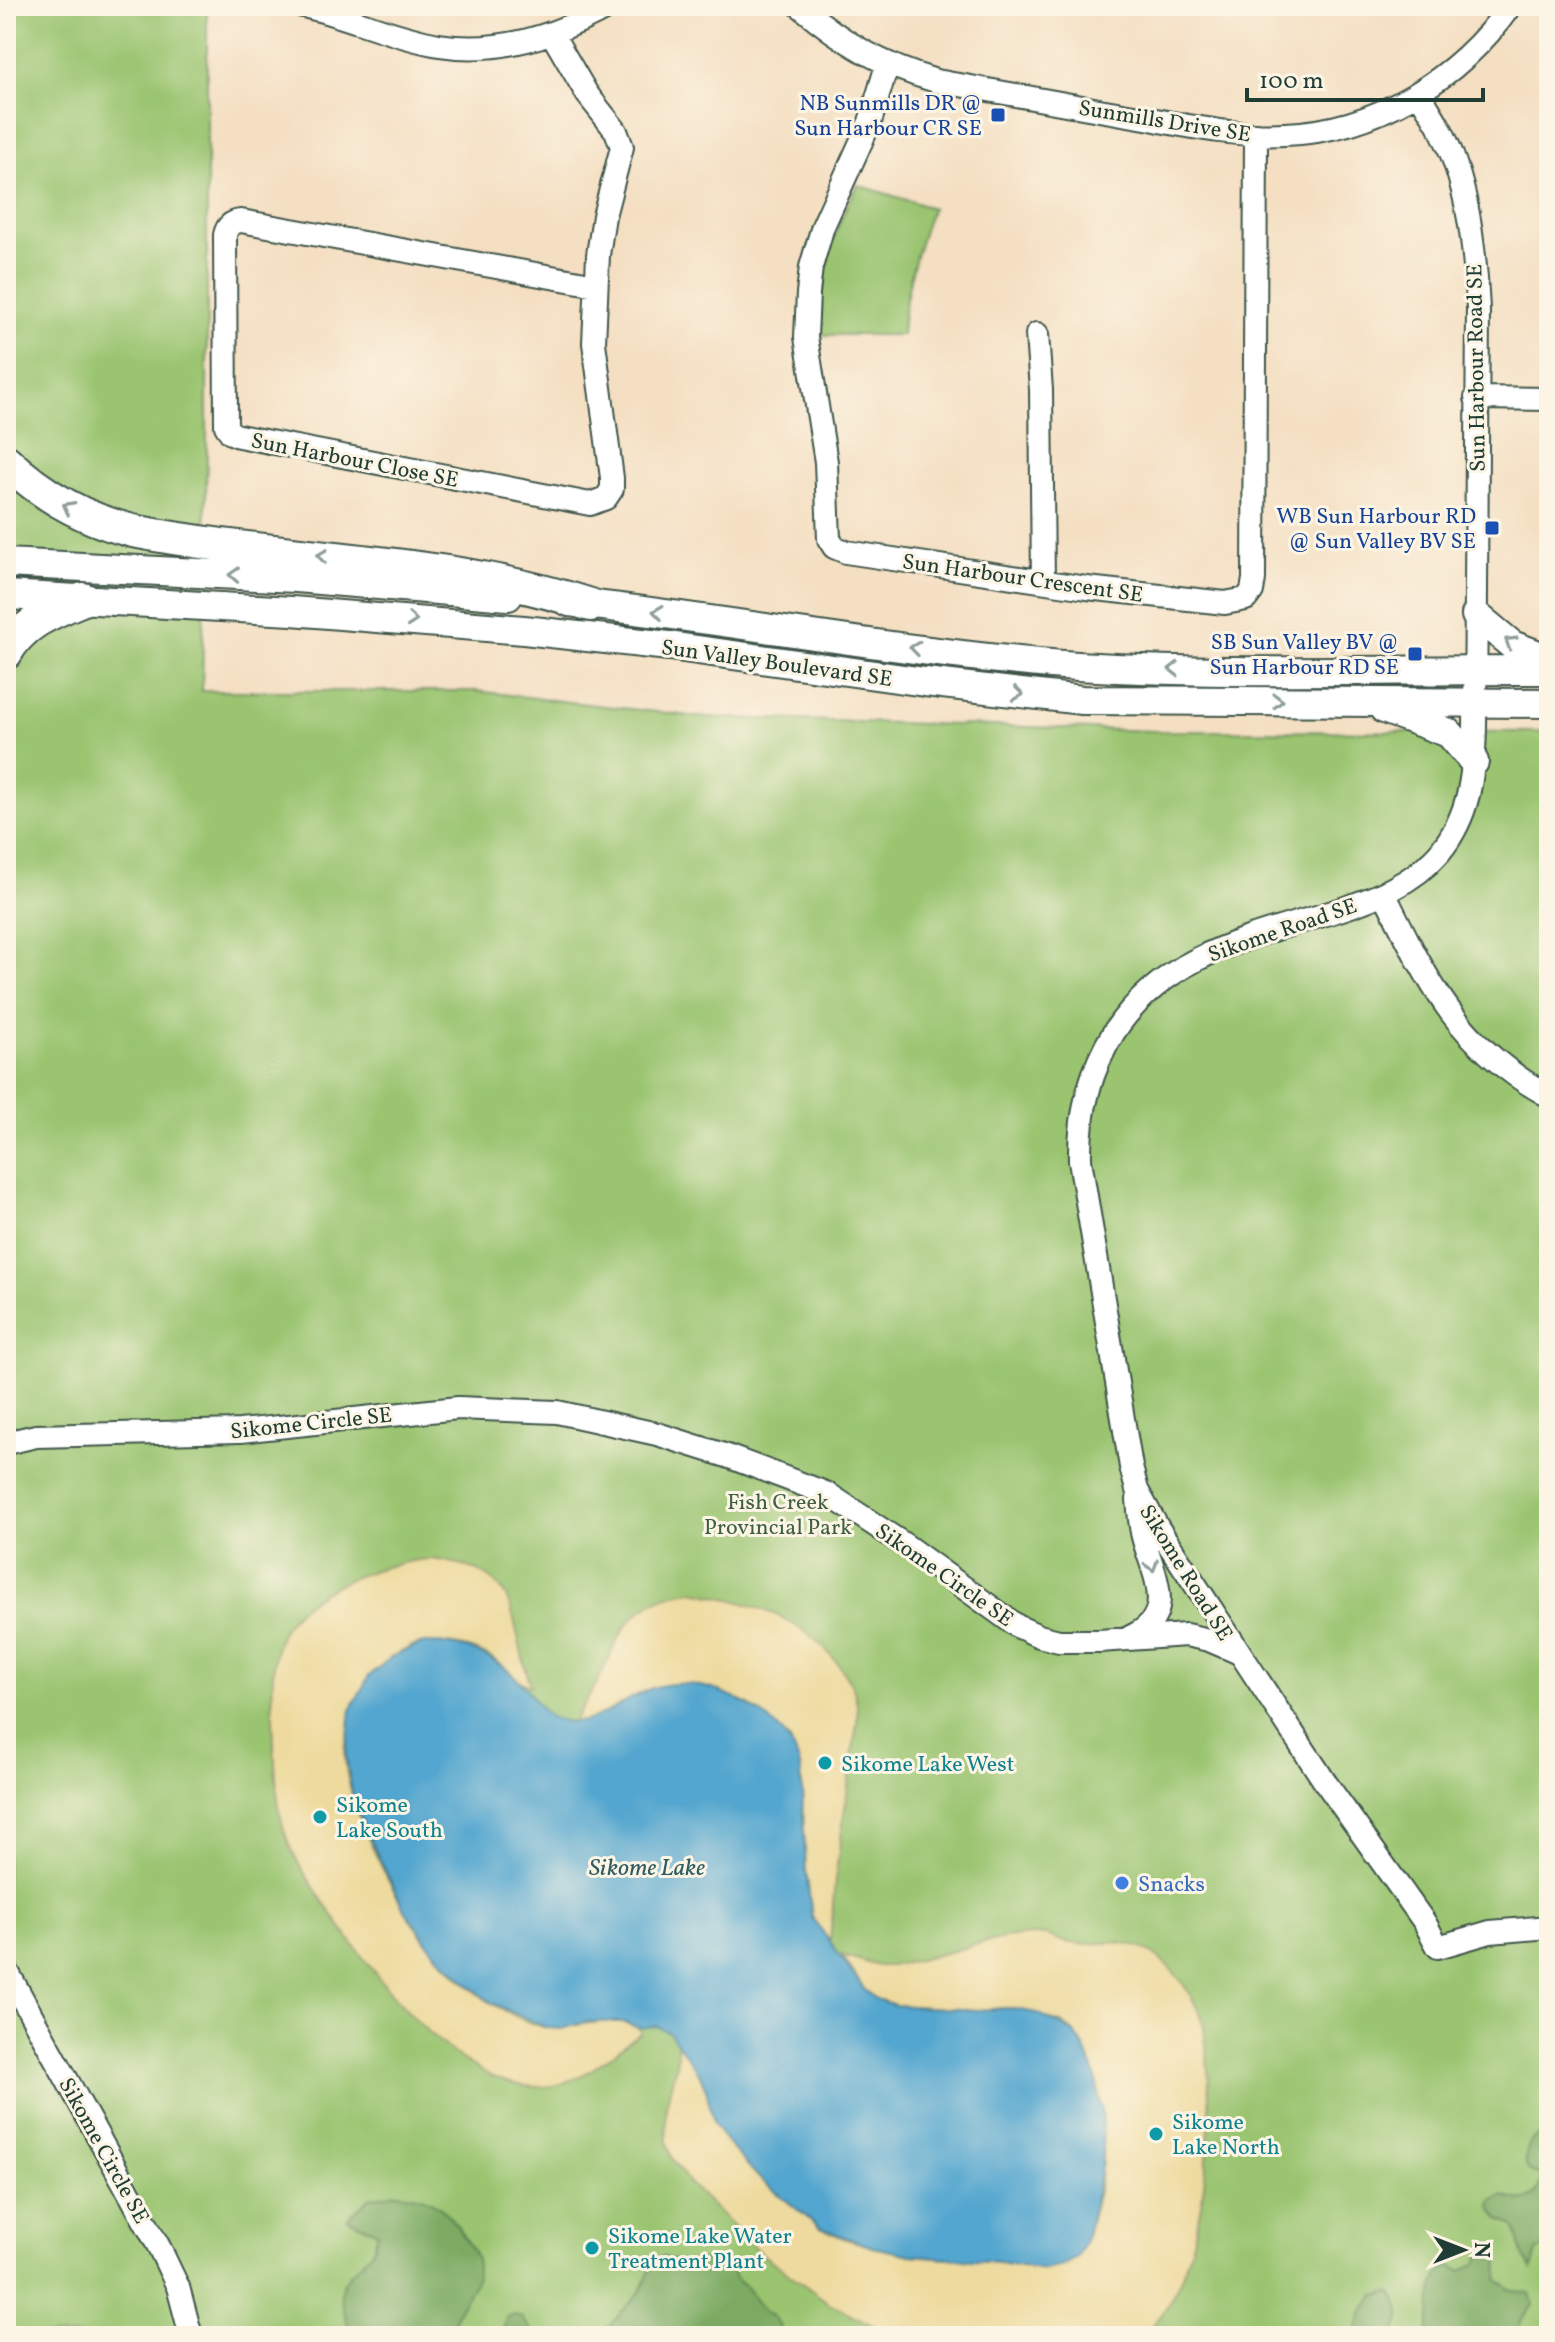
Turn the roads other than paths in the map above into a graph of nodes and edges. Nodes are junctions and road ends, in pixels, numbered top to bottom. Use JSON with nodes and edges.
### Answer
{"nodes":[{"id":1,"x":303,"y":6,"type":"edge"},
{"id":2,"x":610,"y":6,"type":"edge"},
{"id":3,"x":800,"y":6,"type":"edge"},
{"id":4,"x":1510,"y":6,"type":"edge"},
{"id":5,"x":552,"y":34,"type":"junction"},
{"id":6,"x":887,"y":65,"type":"junction"},
{"id":7,"x":1419,"y":93,"type":"junction"},
{"id":8,"x":1256,"y":134,"type":"junction"},
{"id":9,"x":596,"y":285,"type":"junction"},
{"id":10,"x":1037,"y":334,"type":"dead end"},
{"id":11,"x":1476,"y":398,"type":"junction"},
{"id":12,"x":1549,"y":399,"type":"edge"},
{"id":13,"x":6,"y":461,"type":"edge"},
{"id":14,"x":6,"y":563,"type":"edge"},
{"id":15,"x":1043,"y":581,"type":"junction"},
{"id":16,"x":6,"y":595,"type":"edge"},
{"id":17,"x":83,"y":599,"type":"junction"},
{"id":18,"x":591,"y":605,"type":"junction"},
{"id":19,"x":1476,"y":615,"type":"junction"},
{"id":20,"x":6,"y":653,"type":"edge"},
{"id":21,"x":1549,"y":659,"type":"edge"},
{"id":22,"x":1476,"y":669,"type":"junction"},
{"id":23,"x":1549,"y":670,"type":"edge"},
{"id":24,"x":1356,"y":701,"type":"junction"},
{"id":25,"x":1476,"y":702,"type":"junction"},
{"id":26,"x":1549,"y":703,"type":"edge"},
{"id":27,"x":1474,"y":762,"type":"junction"},
{"id":28,"x":1384,"y":893,"type":"junction"},
{"id":29,"x":1549,"y":1096,"type":"edge"},
{"id":30,"x":6,"y":1443,"type":"edge"},
{"id":31,"x":1137,"y":1490,"type":"junction"},
{"id":32,"x":1124,"y":1640,"type":"junction"},
{"id":33,"x":1238,"y":1653,"type":"junction"},
{"id":34,"x":1549,"y":1927,"type":"edge"},
{"id":35,"x":6,"y":1969,"type":"edge"},
{"id":36,"x":191,"y":2336,"type":"edge"}],
"edges":[{"from":1,"to":5,"type":"street"},
{"from":2,"to":5,"type":"street"},
{"from":3,"to":6,"type":"street","name":"Sunmills Drive SE"},
{"from":4,"to":7,"type":"street","name":"Sunmills Drive SE"},
{"from":5,"to":9,"type":"street","name":"Sun Harbour Close SE"},
{"from":6,"to":8,"type":"street","name":"Sunmills Drive SE"},
{"from":6,"to":15,"type":"street","name":"Sun Harbour Crescent SE"},
{"from":7,"to":8,"type":"street","name":"Sunmills Drive SE"},
{"from":7,"to":11,"type":"street","name":"Sun Harbour Road SE"},
{"from":8,"to":15,"type":"street","name":"Sun Harbour Crescent SE"},
{"from":9,"to":9,"type":"street","name":"Sun Harbour Close SE"},
{"from":10,"to":15,"type":"street"},
{"from":11,"to":12,"type":"street"},
{"from":11,"to":19,"type":"street","name":"Sun Harbour Road SE"},
{"from":18,"to":13,"type":"highway","one_way":true},
{"from":18,"to":14,"type":"main road","name":"Sun Valley Boulevard SE","one_way":true},
{"from":16,"to":17,"type":"main road","name":"Sun Valley Boulevard SE"},
{"from":17,"to":20,"type":"highway"},
{"from":17,"to":24,"type":"main road","name":"Sun Valley Boulevard SE","one_way":true},
{"from":22,"to":18,"type":"main road","name":"Sun Valley Boulevard SE","one_way":true},
{"from":21,"to":19,"type":"main road","one_way":true},
{"from":19,"to":22,"type":"street","name":"Sun Harbour Road SE"},
{"from":22,"to":23,"type":"main road","name":"Sun Valley Boulevard SE"},
{"from":22,"to":25,"type":"street","name":"Sun Harbour Road SE"},
{"from":24,"to":25,"type":"main road","name":"Sun Valley Boulevard SE"},
{"from":24,"to":27,"type":"main road"},
{"from":25,"to":26,"type":"main road","name":"Sun Valley Boulevard SE"},
{"from":25,"to":27,"type":"street","name":"Sikome Road SE"},
{"from":27,"to":28,"type":"street","name":"Sikome Road SE"},
{"from":28,"to":29,"type":"street"},
{"from":28,"to":31,"type":"street","name":"Sikome Road SE"},
{"from":30,"to":32,"type":"street","name":"Sikome Circle SE"},
{"from":31,"to":32,"type":"street","name":"Sikome Road SE","one_way":true},
{"from":31,"to":33,"type":"street","name":"Sikome Road SE"},
{"from":32,"to":33,"type":"street","name":"Sikome Circle SE"},
{"from":33,"to":34,"type":"street"},
{"from":35,"to":36,"type":"street","name":"Sikome Circle SE"}]}
